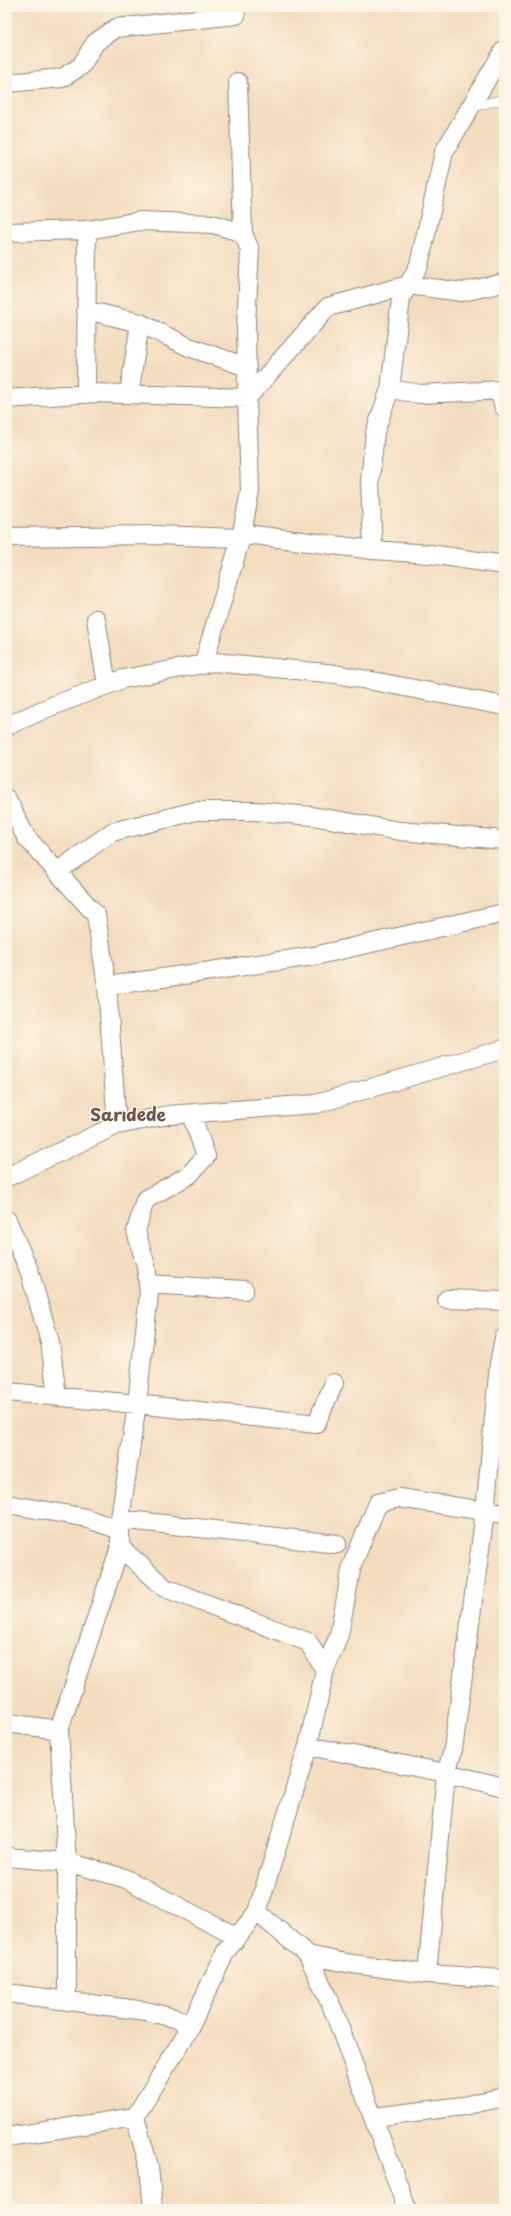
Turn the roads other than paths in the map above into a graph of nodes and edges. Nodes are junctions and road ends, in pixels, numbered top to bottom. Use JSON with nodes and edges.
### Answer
{"nodes":[{"id":1,"x":236,"y":15,"type":"dead end"},
{"id":2,"x":504,"y":50,"type":"edge"},
{"id":3,"x":238,"y":82,"type":"dead end"},
{"id":4,"x":7,"y":83,"type":"edge"},
{"id":5,"x":504,"y":99,"type":"edge"},
{"id":6,"x":469,"y":107,"type":"junction"},
{"id":7,"x":87,"y":230,"type":"junction"},
{"id":8,"x":7,"y":232,"type":"edge"},
{"id":9,"x":243,"y":233,"type":"junction"},
{"id":10,"x":504,"y":283,"type":"edge"},
{"id":11,"x":408,"y":285,"type":"junction"},
{"id":12,"x":86,"y":310,"type":"junction"},
{"id":13,"x":140,"y":323,"type":"junction"},
{"id":14,"x":247,"y":367,"type":"junction"},
{"id":15,"x":390,"y":389,"type":"junction"},
{"id":16,"x":86,"y":394,"type":"junction"},
{"id":17,"x":129,"y":394,"type":"junction"},
{"id":18,"x":502,"y":396,"type":"edge"},
{"id":19,"x":247,"y":398,"type":"junction"},
{"id":20,"x":7,"y":399,"type":"edge"},
{"id":21,"x":7,"y":537,"type":"edge"},
{"id":22,"x":241,"y":538,"type":"junction"},
{"id":23,"x":374,"y":550,"type":"junction"},
{"id":24,"x":504,"y":565,"type":"edge"},
{"id":25,"x":96,"y":619,"type":"dead end"},
{"id":26,"x":202,"y":665,"type":"junction"},
{"id":27,"x":107,"y":685,"type":"junction"},
{"id":28,"x":504,"y":706,"type":"edge"},
{"id":29,"x":7,"y":726,"type":"edge"},
{"id":30,"x":7,"y":799,"type":"edge"},
{"id":31,"x":504,"y":840,"type":"edge"},
{"id":32,"x":58,"y":871,"type":"junction"},
{"id":33,"x":504,"y":913,"type":"edge"},
{"id":34,"x":107,"y":986,"type":"junction"},
{"id":35,"x":504,"y":1049,"type":"edge"},
{"id":36,"x":191,"y":1114,"type":"junction"},
{"id":37,"x":117,"y":1125,"type":"junction"},
{"id":38,"x":7,"y":1177,"type":"edge"},
{"id":39,"x":7,"y":1220,"type":"edge"},
{"id":40,"x":148,"y":1284,"type":"junction"},
{"id":41,"x":244,"y":1290,"type":"dead end"},
{"id":42,"x":447,"y":1300,"type":"dead end"},
{"id":43,"x":504,"y":1301,"type":"edge"},
{"id":44,"x":504,"y":1338,"type":"edge"},
{"id":45,"x":334,"y":1383,"type":"dead end"},
{"id":46,"x":7,"y":1392,"type":"edge"},
{"id":47,"x":57,"y":1396,"type":"junction"},
{"id":48,"x":137,"y":1404,"type":"junction"},
{"id":49,"x":7,"y":1504,"type":"edge"},
{"id":50,"x":485,"y":1512,"type":"junction"},
{"id":51,"x":504,"y":1514,"type":"edge"},
{"id":52,"x":120,"y":1532,"type":"junction"},
{"id":53,"x":337,"y":1544,"type":"dead end"},
{"id":54,"x":325,"y":1670,"type":"junction"},
{"id":55,"x":7,"y":1723,"type":"edge"},
{"id":56,"x":59,"y":1730,"type":"junction"},
{"id":57,"x":308,"y":1746,"type":"junction"},
{"id":58,"x":446,"y":1773,"type":"junction"},
{"id":59,"x":504,"y":1787,"type":"edge"},
{"id":60,"x":7,"y":1857,"type":"edge"},
{"id":61,"x":67,"y":1862,"type":"junction"},
{"id":62,"x":257,"y":1912,"type":"junction"},
{"id":63,"x":237,"y":1937,"type":"junction"},
{"id":64,"x":308,"y":1955,"type":"junction"},
{"id":65,"x":427,"y":1974,"type":"junction"},
{"id":66,"x":504,"y":1979,"type":"edge"},
{"id":67,"x":7,"y":1993,"type":"edge"},
{"id":68,"x":67,"y":2000,"type":"junction"},
{"id":69,"x":188,"y":2030,"type":"junction"},
{"id":70,"x":504,"y":2097,"type":"edge"},
{"id":71,"x":135,"y":2117,"type":"junction"},
{"id":72,"x":374,"y":2117,"type":"junction"},
{"id":73,"x":7,"y":2137,"type":"edge"},
{"id":74,"x":153,"y":2209,"type":"edge"},
{"id":75,"x":410,"y":2209,"type":"edge"}],
"edges":[{"from":1,"to":4,"type":"street"},
{"from":2,"to":6,"type":"street"},
{"from":3,"to":9,"type":"street"},
{"from":5,"to":6,"type":"lane"},
{"from":6,"to":11,"type":"street"},
{"from":7,"to":8,"type":"street"},
{"from":7,"to":9,"type":"street"},
{"from":7,"to":12,"type":"street"},
{"from":9,"to":14,"type":"street"},
{"from":10,"to":11,"type":"street"},
{"from":11,"to":15,"type":"street"},
{"from":11,"to":19,"type":"street"},
{"from":12,"to":13,"type":"street"},
{"from":12,"to":16,"type":"street"},
{"from":13,"to":14,"type":"street"},
{"from":13,"to":17,"type":"street"},
{"from":14,"to":19,"type":"street"},
{"from":15,"to":18,"type":"street"},
{"from":15,"to":23,"type":"street"},
{"from":16,"to":17,"type":"street"},
{"from":16,"to":20,"type":"street"},
{"from":17,"to":19,"type":"street"},
{"from":19,"to":22,"type":"street"},
{"from":21,"to":22,"type":"street"},
{"from":22,"to":23,"type":"street"},
{"from":22,"to":26,"type":"street"},
{"from":23,"to":24,"type":"street"},
{"from":25,"to":27,"type":"street"},
{"from":26,"to":27,"type":"street"},
{"from":26,"to":28,"type":"street"},
{"from":27,"to":29,"type":"street"},
{"from":30,"to":32,"type":"street"},
{"from":31,"to":32,"type":"street"},
{"from":32,"to":34,"type":"street"},
{"from":33,"to":34,"type":"street"},
{"from":34,"to":37,"type":"street"},
{"from":35,"to":36,"type":"street"},
{"from":36,"to":37,"type":"street"},
{"from":36,"to":40,"type":"street"},
{"from":37,"to":38,"type":"street"},
{"from":39,"to":47,"type":"street"},
{"from":40,"to":41,"type":"street"},
{"from":40,"to":48,"type":"street"},
{"from":42,"to":43,"type":"street"},
{"from":44,"to":50,"type":"street"},
{"from":45,"to":48,"type":"street"},
{"from":46,"to":47,"type":"street"},
{"from":47,"to":48,"type":"street"},
{"from":48,"to":52,"type":"street"},
{"from":49,"to":52,"type":"street"},
{"from":50,"to":51,"type":"street"},
{"from":50,"to":54,"type":"street"},
{"from":50,"to":58,"type":"street"},
{"from":52,"to":53,"type":"street"},
{"from":52,"to":54,"type":"street"},
{"from":52,"to":56,"type":"street"},
{"from":54,"to":57,"type":"street"},
{"from":55,"to":56,"type":"street"},
{"from":56,"to":61,"type":"street"},
{"from":57,"to":58,"type":"street"},
{"from":57,"to":62,"type":"street"},
{"from":58,"to":59,"type":"street"},
{"from":58,"to":65,"type":"street"},
{"from":60,"to":61,"type":"street"},
{"from":61,"to":63,"type":"street"},
{"from":61,"to":68,"type":"street"},
{"from":62,"to":63,"type":"street"},
{"from":62,"to":64,"type":"street"},
{"from":63,"to":69,"type":"street"},
{"from":64,"to":65,"type":"street"},
{"from":64,"to":72,"type":"street"},
{"from":65,"to":66,"type":"street"},
{"from":67,"to":68,"type":"street"},
{"from":68,"to":69,"type":"street"},
{"from":69,"to":71,"type":"street"},
{"from":70,"to":72,"type":"street"},
{"from":71,"to":73,"type":"street"},
{"from":71,"to":74,"type":"street"},
{"from":72,"to":75,"type":"street"}]}
